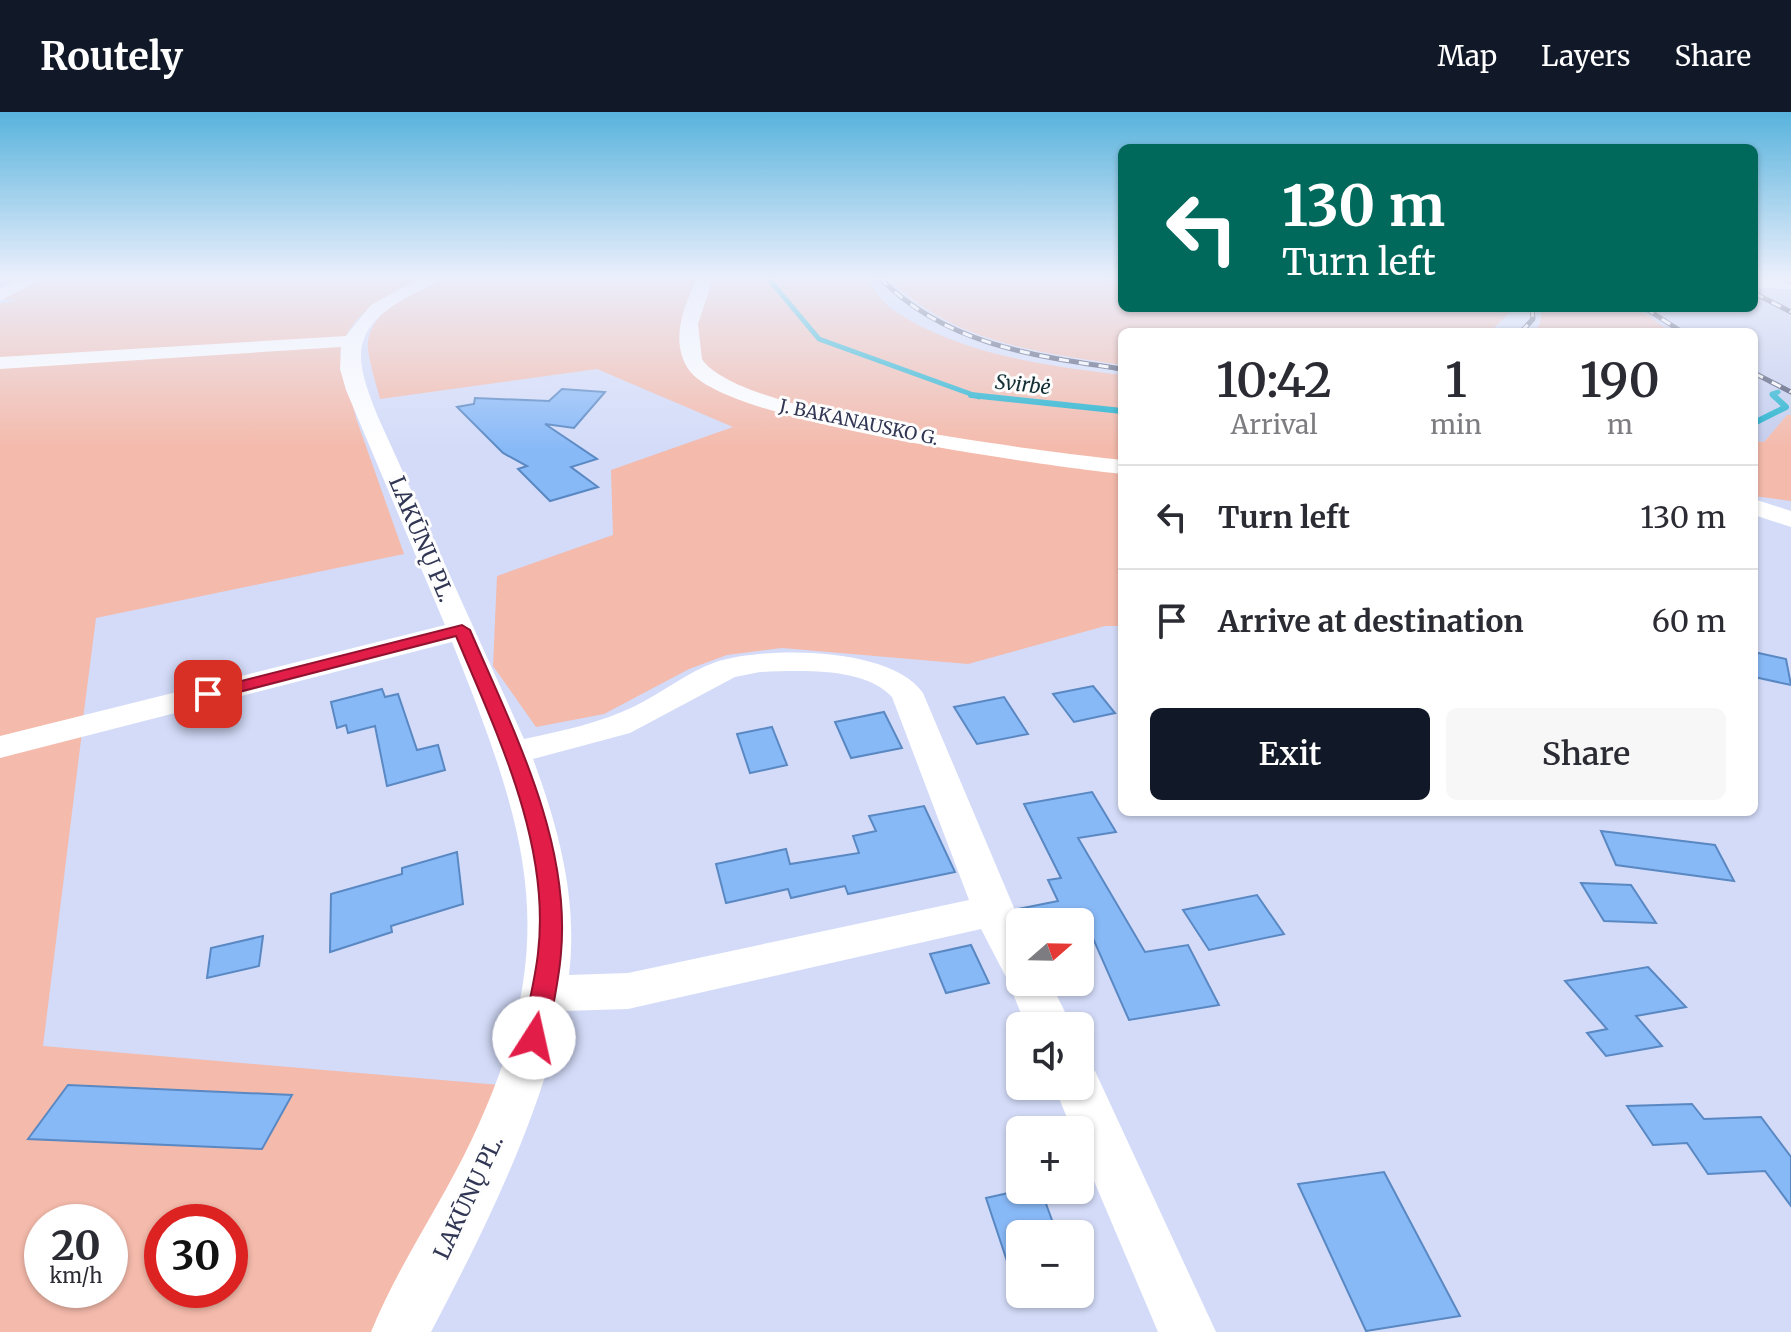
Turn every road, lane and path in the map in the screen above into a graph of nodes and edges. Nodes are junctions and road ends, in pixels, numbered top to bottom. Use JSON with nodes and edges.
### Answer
{"nodes":[{"id":1,"x":356,"y":335,"type":"edge"},
{"id":2,"x":688,"y":335,"type":"edge"},
{"id":3,"x":351,"y":341,"type":"junction"},
{"id":4,"x":0,"y":363,"type":"edge"},
{"id":5,"x":1118,"y":466,"type":"edge"},
{"id":6,"x":1758,"y":508,"type":"edge"},
{"id":7,"x":1791,"y":519,"type":"edge"},
{"id":8,"x":462,"y":630,"type":"junction"},
{"id":9,"x":0,"y":747,"type":"edge"},
{"id":10,"x":513,"y":752,"type":"junction"},
{"id":11,"x":994,"y":911,"type":"junction"},
{"id":12,"x":1006,"y":936,"type":"edge"},
{"id":13,"x":542,"y":994,"type":"junction"},
{"id":14,"x":1084,"y":1100,"type":"edge"},
{"id":15,"x":400,"y":1332,"type":"edge"},
{"id":16,"x":1187,"y":1332,"type":"edge"}],
"edges":[{"from":1,"to":3,"type":"street"},
{"from":2,"to":5,"type":"street","name":"J. BAKANAUSKO G."},
{"from":3,"to":4,"type":"street"},
{"from":3,"to":8,"type":"street","name":"LAKŪNŲ PL."},
{"from":6,"to":7,"type":"street"},
{"from":8,"to":9,"type":"street"},
{"from":8,"to":10,"type":"street","name":"LAKŪNŲ PL."},
{"from":10,"to":11,"type":"street"},
{"from":10,"to":13,"type":"street","name":"LAKŪNŲ PL."},
{"from":11,"to":12,"type":"street"},
{"from":11,"to":13,"type":"street"},
{"from":13,"to":15,"type":"street","name":"LAKŪNŲ PL."},
{"from":14,"to":16,"type":"street"}]}
